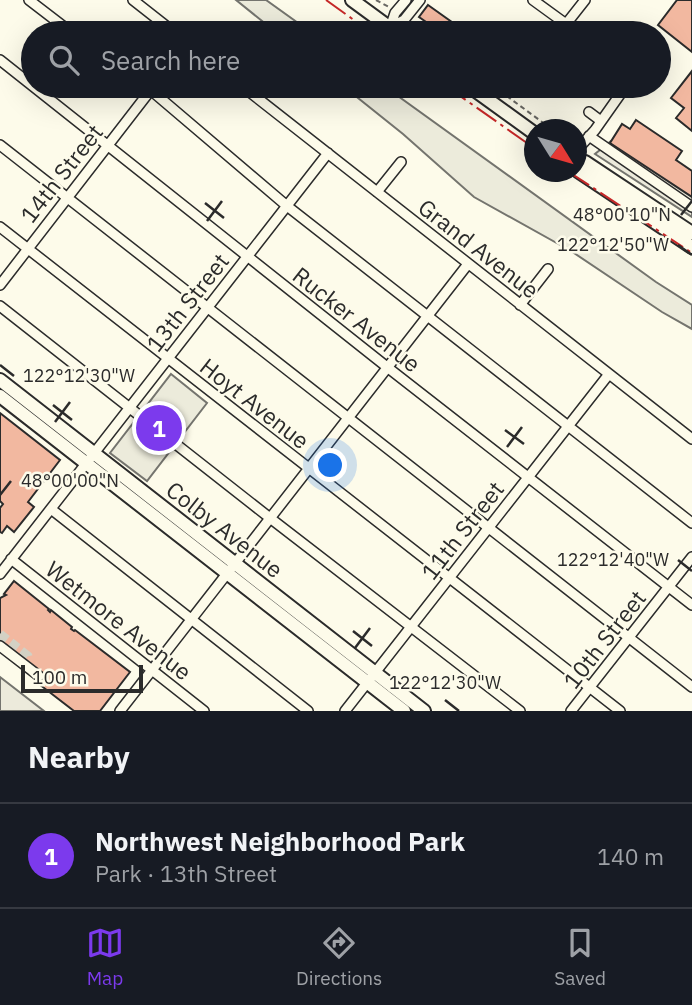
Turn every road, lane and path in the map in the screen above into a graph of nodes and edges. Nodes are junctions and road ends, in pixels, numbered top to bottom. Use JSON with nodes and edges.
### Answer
{"nodes":[{"id":1,"x":29,"y":0,"type":"edge"},
{"id":2,"x":133,"y":0,"type":"edge"},
{"id":3,"x":352,"y":0,"type":"edge"},
{"id":4,"x":376,"y":0,"type":"edge"},
{"id":5,"x":406,"y":0,"type":"edge"},
{"id":6,"x":420,"y":0,"type":"edge"},
{"id":7,"x":533,"y":0,"type":"edge"},
{"id":8,"x":585,"y":0,"type":"edge"},
{"id":9,"x":389,"y":8,"type":"dead end"},
{"id":10,"x":56,"y":21,"type":"edge"},
{"id":11,"x":160,"y":21,"type":"edge"},
{"id":12,"x":380,"y":21,"type":"edge"},
{"id":13,"x":395,"y":21,"type":"edge"},
{"id":14,"x":403,"y":21,"type":"edge"},
{"id":15,"x":562,"y":21,"type":"edge"},
{"id":16,"x":568,"y":21,"type":"edge"},
{"id":17,"x":0,"y":60,"type":"edge"},
{"id":18,"x":21,"y":77,"type":"edge"},
{"id":19,"x":48,"y":98,"type":"edge"},
{"id":20,"x":142,"y":98,"type":"edge"},
{"id":21,"x":163,"y":98,"type":"edge"},
{"id":22,"x":257,"y":98,"type":"edge"},
{"id":23,"x":486,"y":98,"type":"edge"},
{"id":24,"x":509,"y":98,"type":"edge"},
{"id":25,"x":617,"y":98,"type":"edge"},
{"id":26,"x":589,"y":112,"type":"dead end"},
{"id":27,"x":538,"y":119,"type":"edge"},
{"id":28,"x":601,"y":121,"type":"junction"},
{"id":29,"x":524,"y":126,"type":"edge"},
{"id":30,"x":589,"y":136,"type":"junction"},
{"id":31,"x":587,"y":138,"type":"edge"},
{"id":32,"x":0,"y":145,"type":"edge"},
{"id":33,"x":107,"y":145,"type":"junction"},
{"id":34,"x":328,"y":153,"type":"junction"},
{"id":35,"x":401,"y":162,"type":"dead end"},
{"id":36,"x":587,"y":163,"type":"edge"},
{"id":37,"x":587,"y":177,"type":"edge"},
{"id":38,"x":377,"y":192,"type":"junction"},
{"id":39,"x":67,"y":197,"type":"junction"},
{"id":40,"x":287,"y":206,"type":"junction"},
{"id":41,"x":692,"y":207,"type":"edge"},
{"id":42,"x":0,"y":227,"type":"edge"},
{"id":43,"x":692,"y":233,"type":"edge"},
{"id":44,"x":692,"y":247,"type":"edge"},
{"id":45,"x":27,"y":248,"type":"junction"},
{"id":46,"x":247,"y":257,"type":"junction"},
{"id":47,"x":468,"y":264,"type":"junction"},
{"id":48,"x":548,"y":269,"type":"dead end"},
{"id":49,"x":0,"y":285,"type":"edge"},
{"id":50,"x":520,"y":305,"type":"junction"},
{"id":51,"x":0,"y":306,"type":"edge"},
{"id":52,"x":208,"y":307,"type":"junction"},
{"id":53,"x":427,"y":317,"type":"junction"},
{"id":54,"x":168,"y":358,"type":"junction"},
{"id":55,"x":387,"y":367,"type":"junction"},
{"id":56,"x":609,"y":374,"type":"junction"},
{"id":57,"x":0,"y":380,"type":"edge"},
{"id":58,"x":0,"y":396,"type":"edge"},
{"id":59,"x":129,"y":408,"type":"junction"},
{"id":60,"x":348,"y":417,"type":"junction"},
{"id":61,"x":568,"y":427,"type":"junction"},
{"id":62,"x":692,"y":439,"type":"edge"},
{"id":63,"x":91,"y":459,"type":"junction"},
{"id":64,"x":308,"y":469,"type":"junction"},
{"id":65,"x":528,"y":477,"type":"junction"},
{"id":66,"x":51,"y":509,"type":"junction"},
{"id":67,"x":270,"y":518,"type":"junction"},
{"id":68,"x":692,"y":523,"type":"edge"},
{"id":69,"x":488,"y":528,"type":"junction"},
{"id":70,"x":692,"y":557,"type":"edge"},
{"id":71,"x":11,"y":559,"type":"junction"},
{"id":72,"x":231,"y":568,"type":"junction"},
{"id":73,"x":0,"y":574,"type":"edge"},
{"id":74,"x":449,"y":578,"type":"junction"},
{"id":75,"x":668,"y":587,"type":"junction"},
{"id":76,"x":692,"y":605,"type":"edge"},
{"id":77,"x":191,"y":619,"type":"junction"},
{"id":78,"x":411,"y":626,"type":"junction"},
{"id":79,"x":629,"y":637,"type":"junction"},
{"id":80,"x":0,"y":646,"type":"edge"},
{"id":81,"x":151,"y":671,"type":"junction"},
{"id":82,"x":38,"y":676,"type":"dead end"},
{"id":83,"x":371,"y":678,"type":"junction"},
{"id":84,"x":692,"y":687,"type":"edge"},
{"id":85,"x":590,"y":688,"type":"junction"},
{"id":86,"x":120,"y":711,"type":"edge"},
{"id":87,"x":204,"y":711,"type":"edge"},
{"id":88,"x":308,"y":711,"type":"edge"},
{"id":89,"x":345,"y":711,"type":"edge"},
{"id":90,"x":404,"y":711,"type":"edge"},
{"id":91,"x":424,"y":711,"type":"edge"},
{"id":92,"x":520,"y":711,"type":"edge"},
{"id":93,"x":572,"y":711,"type":"edge"},
{"id":94,"x":620,"y":711,"type":"edge"}],
"edges":[{"from":1,"to":10,"type":"street"},
{"from":2,"to":11,"type":"street"},
{"from":3,"to":12,"type":"main road"},
{"from":4,"to":9,"type":"path"},
{"from":5,"to":13,"type":"street"},
{"from":6,"to":14,"type":"street"},
{"from":7,"to":15,"type":"street"},
{"from":8,"to":16,"type":"street"},
{"from":17,"to":18,"type":"street","name":"Rucker Avenue"},
{"from":19,"to":33,"type":"street","name":"Rucker Avenue"},
{"from":20,"to":33,"type":"street","name":"14th Street"},
{"from":21,"to":40,"type":"street"},
{"from":22,"to":34,"type":"street","name":"Grand Avenue"},
{"from":23,"to":29,"type":"main road"},
{"from":24,"to":27,"type":"path"},
{"from":25,"to":28,"type":"street"},
{"from":26,"to":28,"type":"street"},
{"from":28,"to":30,"type":"street"},
{"from":30,"to":31,"type":"street"},
{"from":30,"to":41,"type":"street"},
{"from":32,"to":39,"type":"street"},
{"from":33,"to":39,"type":"street","name":"14th Street"},
{"from":33,"to":46,"type":"street","name":"Rucker Avenue"},
{"from":34,"to":38,"type":"street","name":"Grand Avenue"},
{"from":34,"to":40,"type":"street","name":"13th Street"},
{"from":35,"to":38,"type":"street"},
{"from":36,"to":43,"type":"main road"},
{"from":37,"to":44,"type":"main road"},
{"from":38,"to":47,"type":"street","name":"Grand Avenue"},
{"from":39,"to":45,"type":"street","name":"14th Street"},
{"from":39,"to":52,"type":"street"},
{"from":40,"to":46,"type":"street","name":"13th Street"},
{"from":40,"to":53,"type":"street"},
{"from":42,"to":45,"type":"street","name":"Hoyt Avenue"},
{"from":45,"to":49,"type":"street","name":"14th Street"},
{"from":45,"to":54,"type":"street","name":"Hoyt Avenue"},
{"from":46,"to":52,"type":"street","name":"13th Street"},
{"from":46,"to":55,"type":"street","name":"Rucker Avenue"},
{"from":47,"to":50,"type":"street","name":"Grand Avenue"},
{"from":47,"to":53,"type":"street"},
{"from":48,"to":50,"type":"street"},
{"from":50,"to":56,"type":"street","name":"Grand Avenue"},
{"from":51,"to":59,"type":"street"},
{"from":52,"to":54,"type":"street","name":"13th Street"},
{"from":52,"to":60,"type":"street"},
{"from":53,"to":55,"type":"street"},
{"from":53,"to":61,"type":"street"},
{"from":54,"to":59,"type":"street","name":"13th Street"},
{"from":54,"to":64,"type":"street","name":"Hoyt Avenue"},
{"from":55,"to":60,"type":"street"},
{"from":55,"to":65,"type":"street","name":"Rucker Avenue"},
{"from":56,"to":61,"type":"street","name":"11th Street"},
{"from":56,"to":62,"type":"street","name":"Grand Avenue"},
{"from":57,"to":63,"type":"main road","name":"Colby Avenue"},
{"from":58,"to":63,"type":"main road","name":"Colby Avenue"},
{"from":59,"to":63,"type":"street","name":"13th Street"},
{"from":59,"to":67,"type":"street"},
{"from":60,"to":64,"type":"street"},
{"from":60,"to":69,"type":"street"},
{"from":61,"to":65,"type":"street","name":"11th Street"},
{"from":61,"to":68,"type":"street"},
{"from":63,"to":66,"type":"street","name":"13th Street"},
{"from":63,"to":72,"type":"main road","name":"Colby Avenue"},
{"from":64,"to":67,"type":"street"},
{"from":64,"to":74,"type":"street","name":"Hoyt Avenue"},
{"from":65,"to":69,"type":"street","name":"11th Street"},
{"from":65,"to":75,"type":"street","name":"Rucker Avenue"},
{"from":66,"to":71,"type":"street","name":"13th Street"},
{"from":66,"to":77,"type":"street"},
{"from":67,"to":72,"type":"street"},
{"from":67,"to":78,"type":"street"},
{"from":69,"to":74,"type":"street","name":"11th Street"},
{"from":69,"to":79,"type":"street"},
{"from":70,"to":75,"type":"street","name":"10th Street"},
{"from":71,"to":73,"type":"street","name":"13th Street"},
{"from":71,"to":81,"type":"street","name":"Wetmore Avenue"},
{"from":72,"to":77,"type":"street"},
{"from":72,"to":83,"type":"main road","name":"Colby Avenue"},
{"from":74,"to":78,"type":"street","name":"11th Street"},
{"from":74,"to":85,"type":"street","name":"Hoyt Avenue"},
{"from":75,"to":76,"type":"street","name":"Rucker Avenue"},
{"from":75,"to":79,"type":"street","name":"10th Street"},
{"from":77,"to":81,"type":"street"},
{"from":77,"to":88,"type":"street"},
{"from":78,"to":83,"type":"street","name":"11th Street"},
{"from":78,"to":92,"type":"street"},
{"from":79,"to":84,"type":"street"},
{"from":79,"to":85,"type":"street","name":"10th Street"},
{"from":80,"to":82,"type":"street"},
{"from":81,"to":86,"type":"street"},
{"from":81,"to":87,"type":"street","name":"Wetmore Avenue"},
{"from":83,"to":89,"type":"street","name":"11th Street"},
{"from":83,"to":90,"type":"main road","name":"Colby Avenue"},
{"from":83,"to":91,"type":"main road","name":"Colby Avenue"},
{"from":85,"to":93,"type":"street","name":"10th Street"},
{"from":85,"to":94,"type":"street","name":"Hoyt Avenue"}]}
